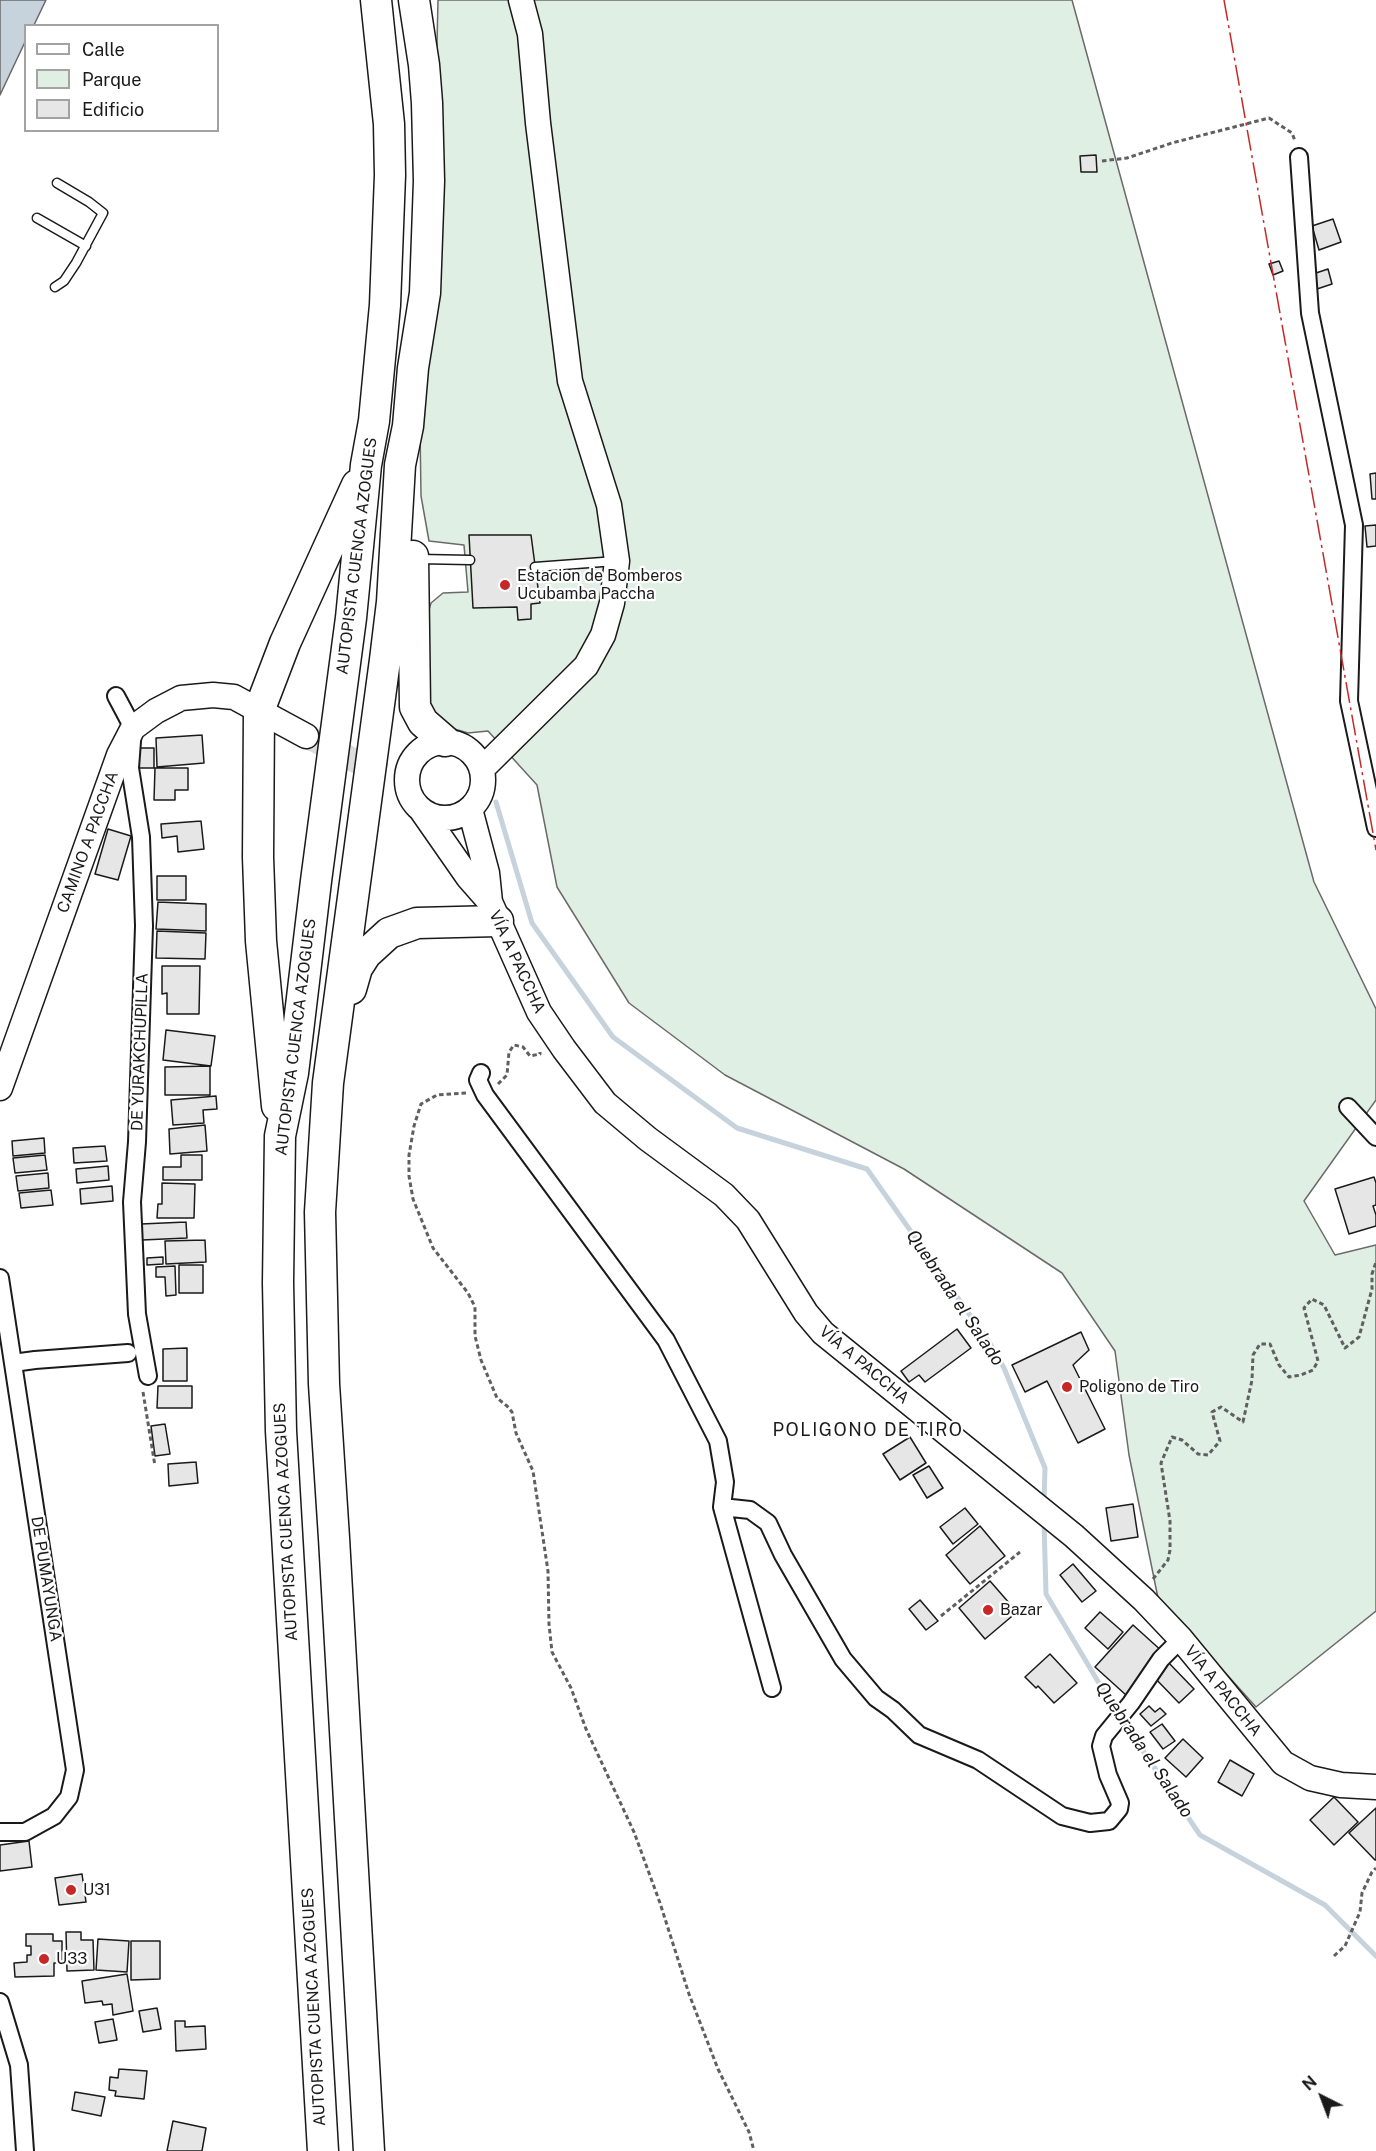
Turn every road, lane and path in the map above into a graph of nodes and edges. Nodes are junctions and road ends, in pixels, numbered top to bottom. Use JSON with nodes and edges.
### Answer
{"nodes":[{"id":1,"x":376,"y":0,"type":"edge"},
{"id":2,"x":414,"y":0,"type":"edge"},
{"id":3,"x":521,"y":0,"type":"edge"},
{"id":4,"x":1299,"y":157,"type":"joint"},
{"id":5,"x":1102,"y":161,"type":"dead end"},
{"id":6,"x":57,"y":183,"type":"dead end"},
{"id":7,"x":37,"y":218,"type":"dead end"},
{"id":8,"x":86,"y":246,"type":"junction"},
{"id":9,"x":55,"y":287,"type":"dead end"},
{"id":10,"x":408,"y":426,"type":"junction"},
{"id":11,"x":366,"y":465,"type":"junction"},
{"id":12,"x":413,"y":559,"type":"junction"},
{"id":13,"x":470,"y":560,"type":"dead end"},
{"id":14,"x":617,"y":561,"type":"junction"},
{"id":15,"x":535,"y":567,"type":"dead end"},
{"id":16,"x":116,"y":696,"type":"dead end"},
{"id":17,"x":258,"y":711,"type":"junction"},
{"id":18,"x":133,"y":728,"type":"junction"},
{"id":19,"x":306,"y":735,"type":"tunnel mouth"},
{"id":20,"x":446,"y":741,"type":"junction"},
{"id":21,"x":482,"y":769,"type":"junction"},
{"id":22,"x":383,"y":775,"type":"tunnel mouth"},
{"id":23,"x":407,"y":780,"type":"junction"},
{"id":24,"x":470,"y":809,"type":"junction"},
{"id":25,"x":422,"y":811,"type":"junction"},
{"id":26,"x":1376,"y":828,"type":"edge"},
{"id":27,"x":494,"y":912,"type":"junction"},
{"id":28,"x":539,"y":1047,"type":"dead end"},
{"id":29,"x":333,"y":1052,"type":"junction"},
{"id":30,"x":481,"y":1073,"type":"dead end"},
{"id":31,"x":0,"y":1088,"type":"edge"},
{"id":32,"x":485,"y":1095,"type":"junction"},
{"id":33,"x":1348,"y":1107,"type":"dead end"},
{"id":34,"x":280,"y":1136,"type":"junction"},
{"id":35,"x":1376,"y":1137,"type":"edge"},
{"id":36,"x":1376,"y":1262,"type":"edge"},
{"id":37,"x":0,"y":1278,"type":"edge"},
{"id":38,"x":128,"y":1353,"type":"dead end"},
{"id":39,"x":13,"y":1363,"type":"junction"},
{"id":40,"x":148,"y":1376,"type":"joint"},
{"id":41,"x":155,"y":1466,"type":"dead end"},
{"id":42,"x":722,"y":1507,"type":"junction"},
{"id":43,"x":1020,"y":1552,"type":"dead end"},
{"id":44,"x":1144,"y":1600,"type":"junction"},
{"id":45,"x":941,"y":1616,"type":"dead end"},
{"id":46,"x":1181,"y":1639,"type":"junction"},
{"id":47,"x":772,"y":1688,"type":"dead end"},
{"id":48,"x":1376,"y":1787,"type":"edge"},
{"id":49,"x":0,"y":1832,"type":"edge"},
{"id":50,"x":1376,"y":1868,"type":"edge"},
{"id":51,"x":1334,"y":1956,"type":"dead end"},
{"id":52,"x":0,"y":2002,"type":"edge"},
{"id":53,"x":25,"y":2151,"type":"edge"},
{"id":54,"x":322,"y":2151,"type":"edge"},
{"id":55,"x":369,"y":2151,"type":"edge"},
{"id":56,"x":754,"y":2151,"type":"edge"}],
"edges":[{"from":1,"to":11,"type":"highway","name":"AUTOPISTA CUENCA AZOGUES"},
{"from":2,"to":10,"type":"highway","name":"AUTOPISTA CUENCA AZOGUES"},
{"from":3,"to":14,"type":"main road"},
{"from":4,"to":5,"type":"path"},
{"from":4,"to":26,"type":"street"},
{"from":6,"to":8,"type":"lane"},
{"from":7,"to":8,"type":"lane"},
{"from":8,"to":9,"type":"lane"},
{"from":10,"to":12,"type":"highway"},
{"from":10,"to":29,"type":"highway","name":"AUTOPISTA CUENCA AZOGUES"},
{"from":11,"to":17,"type":"highway"},
{"from":11,"to":34,"type":"highway","name":"AUTOPISTA CUENCA AZOGUES"},
{"from":12,"to":13,"type":"lane"},
{"from":12,"to":20,"type":"highway"},
{"from":14,"to":15,"type":"lane"},
{"from":14,"to":21,"type":"main road"},
{"from":16,"to":18,"type":"street"},
{"from":17,"to":18,"type":"main road","name":"CAMINO A PACCHA"},
{"from":17,"to":19,"type":"main road","name":"CAMINO A PACCHA"},
{"from":17,"to":34,"type":"highway"},
{"from":18,"to":31,"type":"main road","name":"CAMINO A PACCHA"},
{"from":18,"to":40,"type":"street","name":"DE YURAKCHUPILLA"},
{"from":20,"to":21,"type":"main road"},
{"from":20,"to":23,"type":"main road"},
{"from":21,"to":24,"type":"main road"},
{"from":22,"to":23,"type":"main road"},
{"from":23,"to":25,"type":"main road"},
{"from":24,"to":25,"type":"main road"},
{"from":24,"to":27,"type":"main road","name":"VÍA A PACCHA"},
{"from":25,"to":27,"type":"main road","name":"VÍA A PACCHA"},
{"from":27,"to":29,"type":"highway"},
{"from":27,"to":44,"type":"main road","name":"VÍA A PACCHA"},
{"from":28,"to":32,"type":"path"},
{"from":29,"to":55,"type":"highway","name":"AUTOPISTA CUENCA AZOGUES"},
{"from":30,"to":32,"type":"street"},
{"from":32,"to":42,"type":"street"},
{"from":32,"to":56,"type":"path"},
{"from":33,"to":35,"type":"street"},
{"from":34,"to":54,"type":"highway","name":"AUTOPISTA CUENCA AZOGUES"},
{"from":36,"to":44,"type":"path"},
{"from":37,"to":39,"type":"street","name":"DE PUMAYUNGA"},
{"from":38,"to":39,"type":"street"},
{"from":39,"to":49,"type":"street","name":"DE PUMAYUNGA"},
{"from":40,"to":41,"type":"path"},
{"from":42,"to":46,"type":"street"},
{"from":42,"to":47,"type":"street"},
{"from":43,"to":45,"type":"path"},
{"from":44,"to":46,"type":"main road","name":"VÍA A PACCHA"},
{"from":46,"to":48,"type":"main road","name":"VÍA A PACCHA"},
{"from":50,"to":51,"type":"path"},
{"from":52,"to":53,"type":"street"}]}
